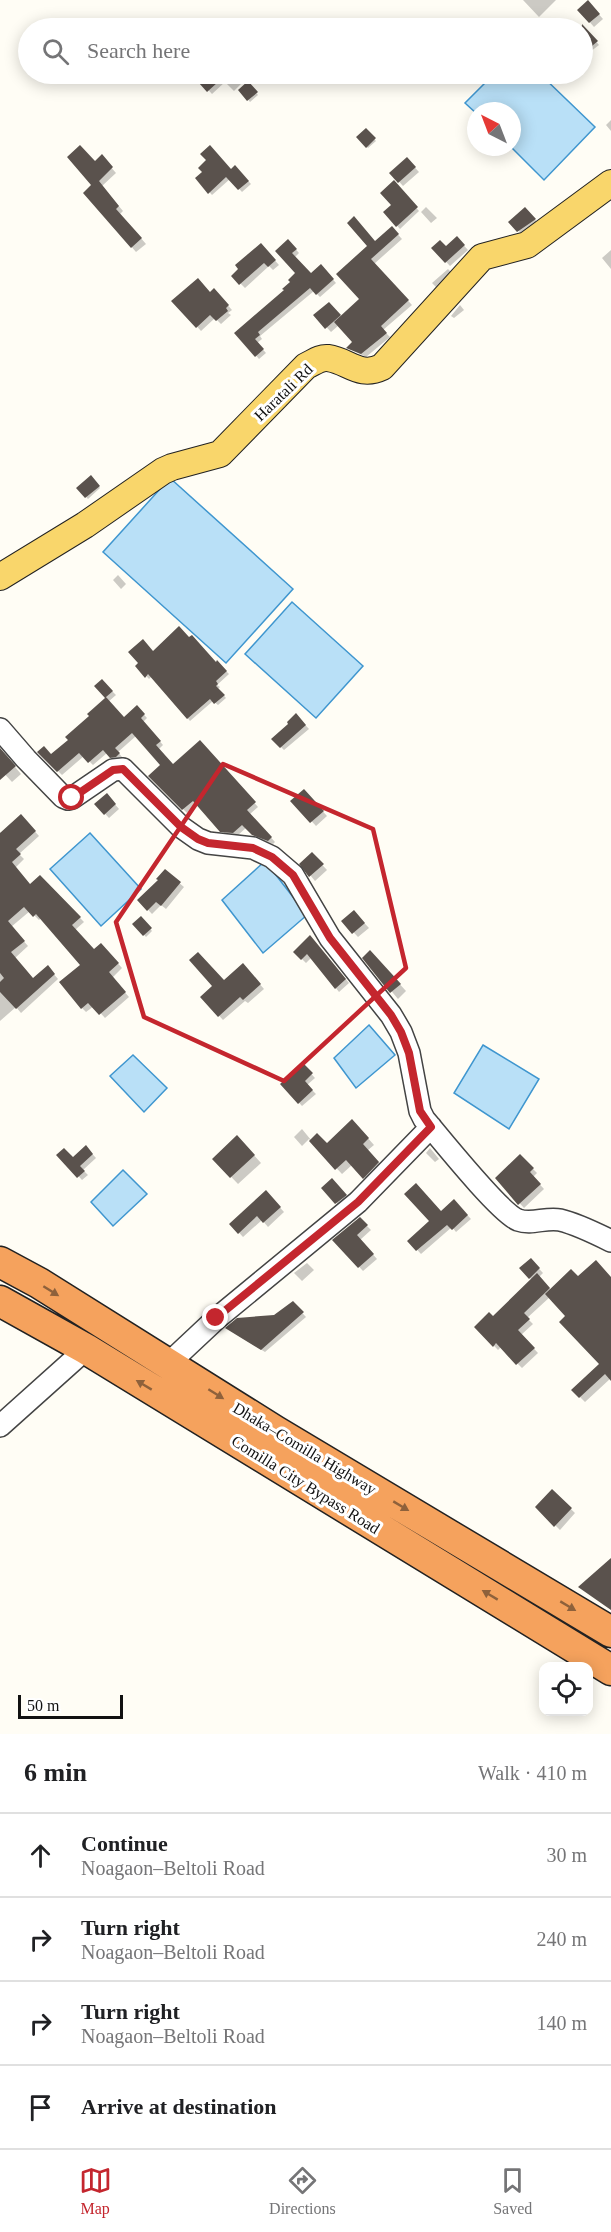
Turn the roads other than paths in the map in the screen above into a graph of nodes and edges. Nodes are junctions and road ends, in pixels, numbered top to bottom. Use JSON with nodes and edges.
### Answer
{"nodes":[{"id":1,"x":611,"y":183,"type":"edge"},
{"id":2,"x":0,"y":577,"type":"edge"},
{"id":3,"x":0,"y":729,"type":"edge"},
{"id":4,"x":431,"y":1127,"type":"junction"},
{"id":5,"x":611,"y":1241,"type":"edge"},
{"id":6,"x":0,"y":1262,"type":"edge"},
{"id":7,"x":0,"y":1301,"type":"edge"},
{"id":8,"x":86,"y":1349,"type":"junction"},
{"id":9,"x":168,"y":1364,"type":"junction"},
{"id":10,"x":0,"y":1426,"type":"edge"},
{"id":11,"x":446,"y":1533,"type":"junction"},
{"id":12,"x":435,"y":1563,"type":"junction"},
{"id":13,"x":611,"y":1632,"type":"edge"},
{"id":14,"x":611,"y":1670,"type":"edge"}],
"edges":[{"from":1,"to":2,"type":"main road","name":"Haratali Rd"},
{"from":3,"to":4,"type":"street"},
{"from":4,"to":5,"type":"street"},
{"from":4,"to":9,"type":"street"},
{"from":6,"to":9,"type":"highway","name":"Dhaka–Comilla Highway","one_way":true},
{"from":7,"to":8,"type":"highway","name":"Comilla City Bypass Road"},
{"from":8,"to":10,"type":"street"},
{"from":12,"to":8,"type":"highway","name":"Comilla City Bypass Road","one_way":true},
{"from":9,"to":11,"type":"highway","name":"Dhaka–Comilla Highway","one_way":true},
{"from":11,"to":12,"type":"highway"},
{"from":11,"to":13,"type":"highway","name":"Dhaka–Comilla Highway","one_way":true},
{"from":14,"to":12,"type":"highway","name":"Comilla City Bypass Road","one_way":true}]}
